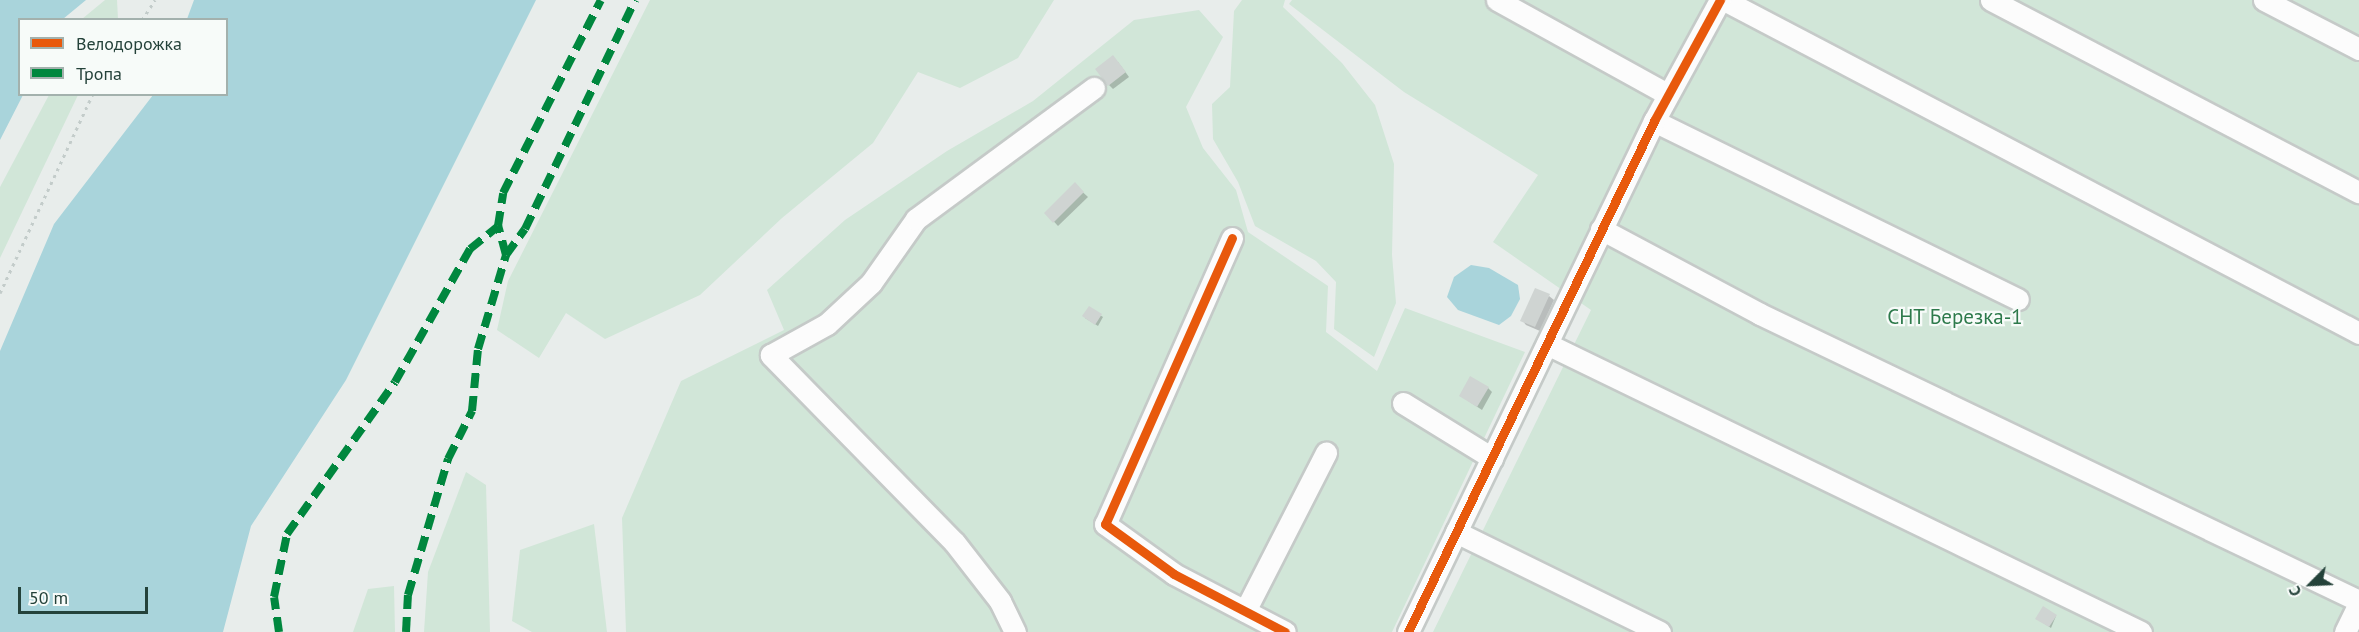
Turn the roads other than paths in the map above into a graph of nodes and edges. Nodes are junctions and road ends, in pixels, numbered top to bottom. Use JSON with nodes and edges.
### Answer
{"nodes":[{"id":1,"x":1497,"y":0,"type":"edge"},
{"id":2,"x":1722,"y":0,"type":"edge"},
{"id":3,"x":1991,"y":0,"type":"edge"},
{"id":4,"x":2264,"y":0,"type":"edge"},
{"id":5,"x":2359,"y":49,"type":"edge"},
{"id":6,"x":1094,"y":88,"type":"dead end"},
{"id":7,"x":1667,"y":94,"type":"junction"},
{"id":8,"x":1654,"y":121,"type":"junction"},
{"id":9,"x":2359,"y":192,"type":"edge"},
{"id":10,"x":1601,"y":229,"type":"junction"},
{"id":11,"x":1232,"y":238,"type":"dead end"},
{"id":12,"x":2018,"y":299,"type":"dead end"},
{"id":13,"x":2359,"y":333,"type":"edge"},
{"id":14,"x":1547,"y":344,"type":"junction"},
{"id":15,"x":1403,"y":403,"type":"dead end"},
{"id":16,"x":1326,"y":453,"type":"dead end"},
{"id":17,"x":1492,"y":458,"type":"junction"},
{"id":18,"x":1456,"y":532,"type":"junction"},
{"id":19,"x":2359,"y":602,"type":"edge"},
{"id":20,"x":1245,"y":611,"type":"junction"},
{"id":21,"x":1015,"y":632,"type":"edge"},
{"id":22,"x":1285,"y":632,"type":"edge"},
{"id":23,"x":1408,"y":632,"type":"edge"},
{"id":24,"x":1660,"y":632,"type":"edge"},
{"id":25,"x":2141,"y":632,"type":"edge"},
{"id":26,"x":2345,"y":632,"type":"edge"}],
"edges":[{"from":1,"to":7,"type":"street"},
{"from":2,"to":7,"type":"street"},
{"from":2,"to":13,"type":"street"},
{"from":3,"to":9,"type":"street"},
{"from":4,"to":5,"type":"street"},
{"from":6,"to":21,"type":"street"},
{"from":7,"to":8,"type":"street"},
{"from":8,"to":10,"type":"street"},
{"from":8,"to":12,"type":"street"},
{"from":10,"to":14,"type":"street"},
{"from":10,"to":19,"type":"street"},
{"from":11,"to":20,"type":"street"},
{"from":14,"to":17,"type":"street"},
{"from":14,"to":25,"type":"street"},
{"from":15,"to":17,"type":"street"},
{"from":16,"to":20,"type":"street"},
{"from":17,"to":18,"type":"street"},
{"from":18,"to":23,"type":"street"},
{"from":18,"to":24,"type":"street"},
{"from":19,"to":26,"type":"street"},
{"from":20,"to":22,"type":"street"}]}
